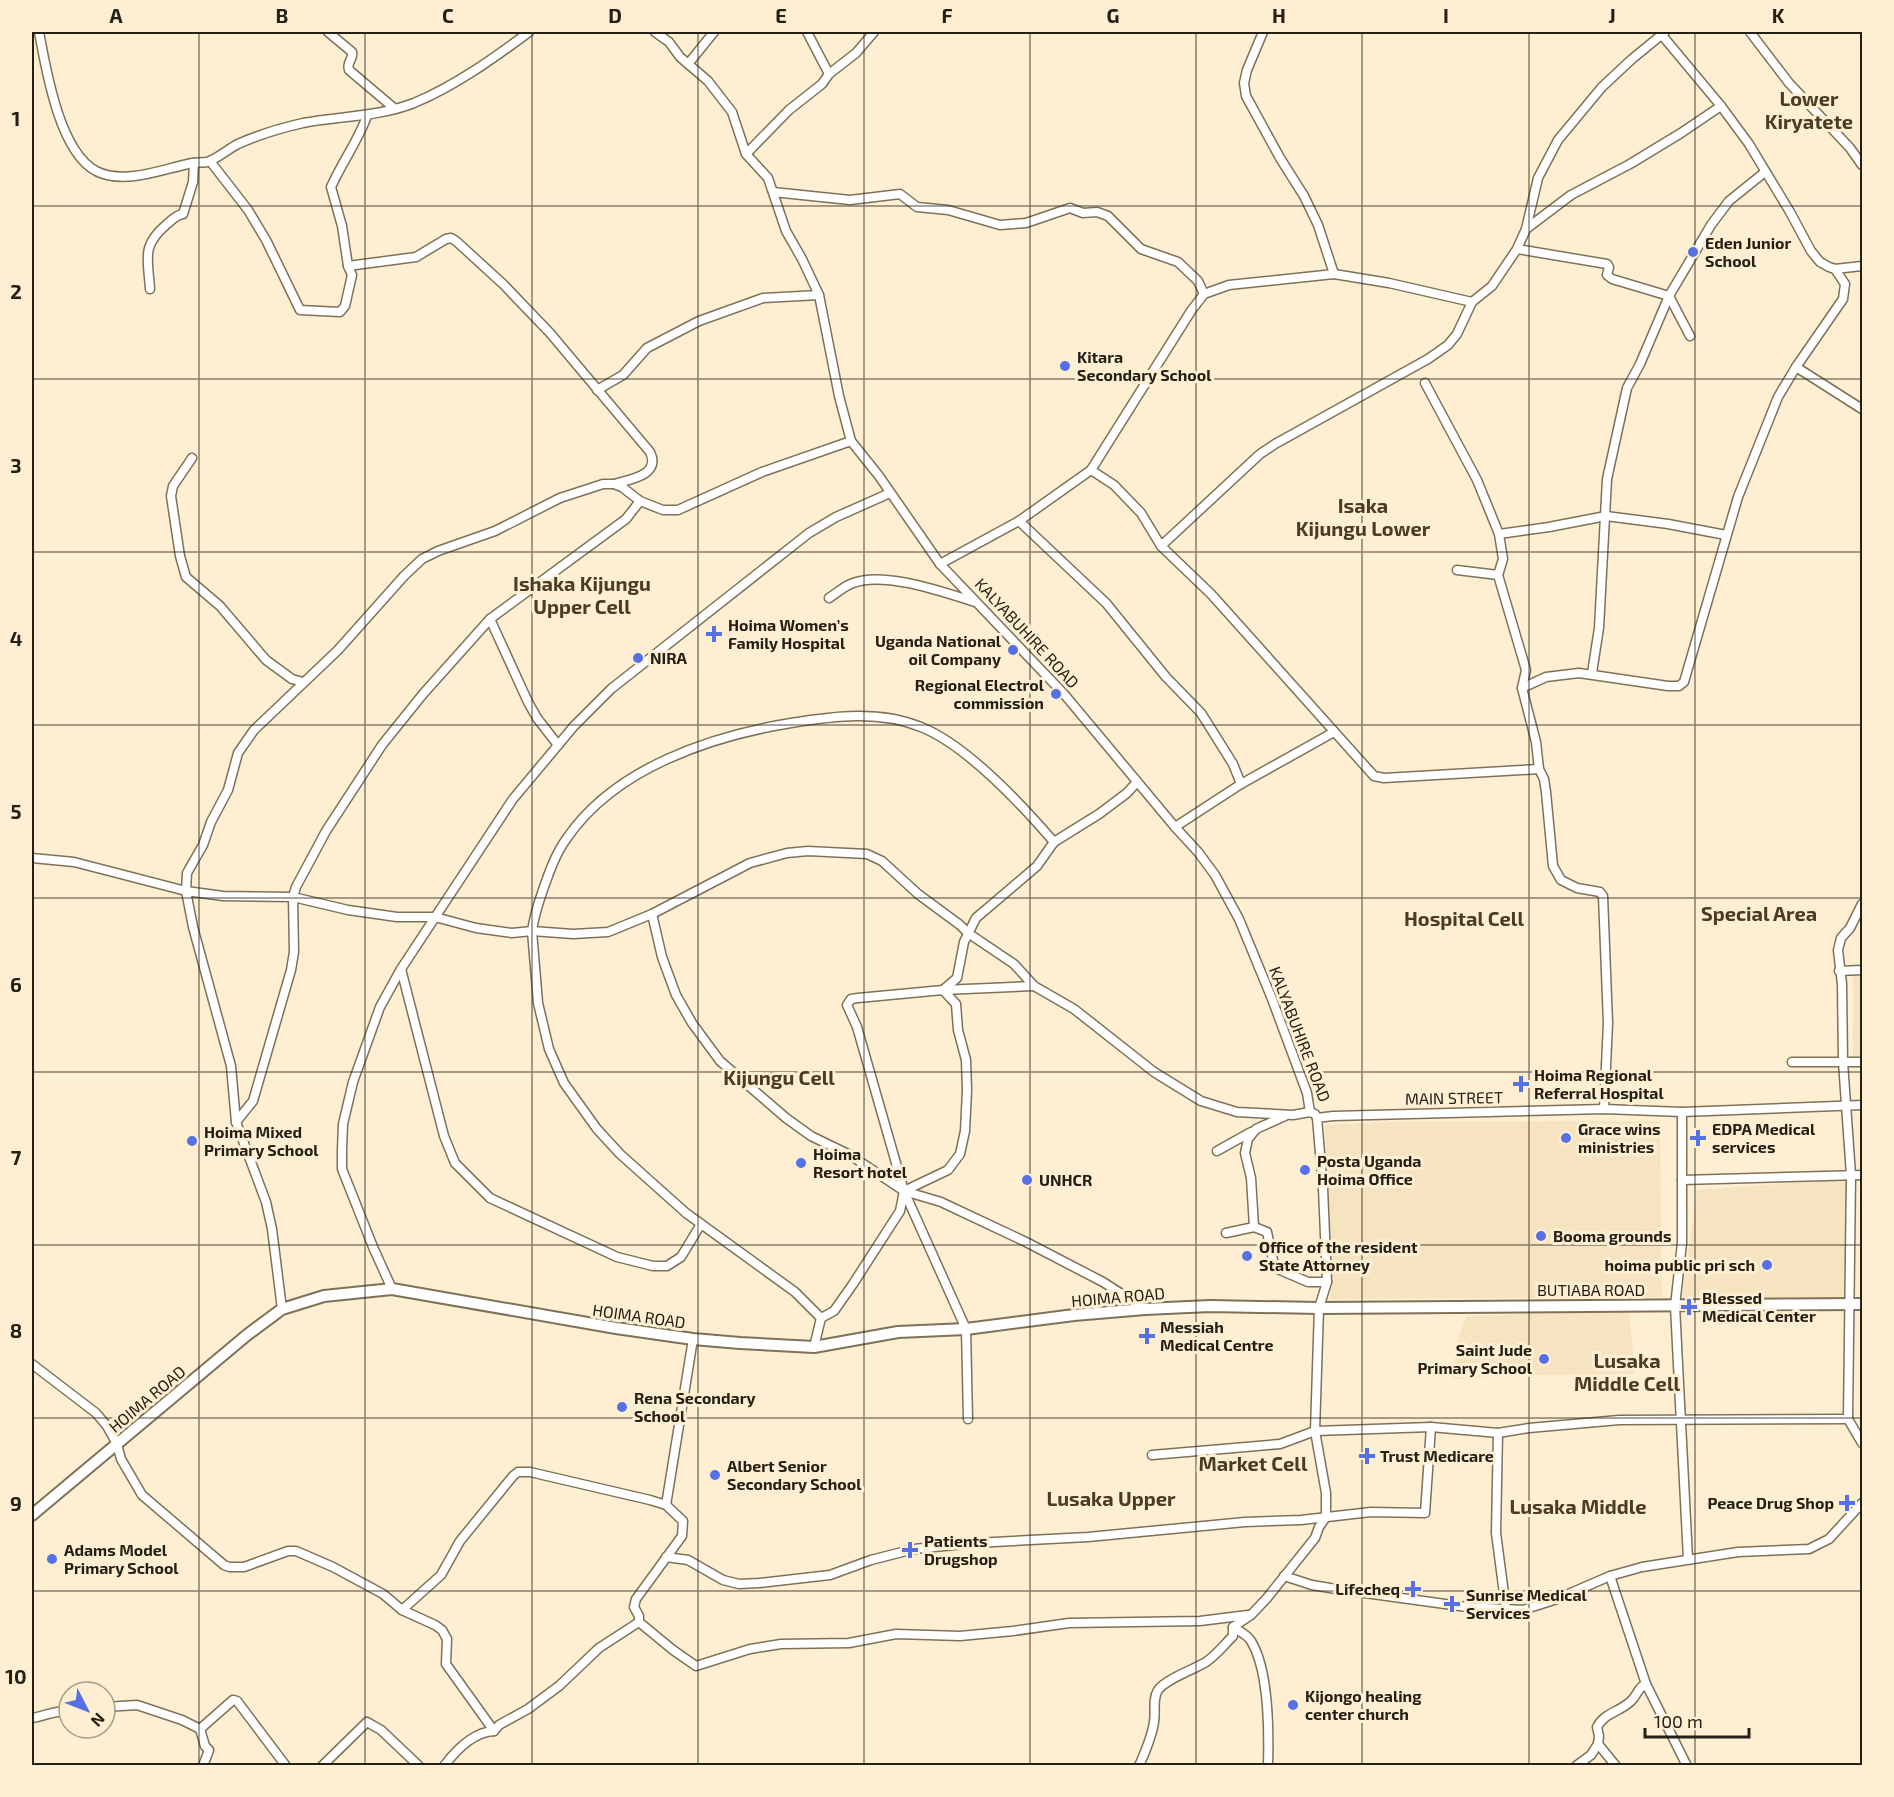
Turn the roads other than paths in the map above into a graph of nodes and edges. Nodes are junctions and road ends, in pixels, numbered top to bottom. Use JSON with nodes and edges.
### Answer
{"nodes":[{"id":1,"x":39,"y":32,"type":"edge"},
{"id":2,"x":328,"y":32,"type":"edge"},
{"id":3,"x":529,"y":32,"type":"edge"},
{"id":4,"x":655,"y":32,"type":"edge"},
{"id":5,"x":714,"y":32,"type":"edge"},
{"id":6,"x":807,"y":32,"type":"edge"},
{"id":7,"x":874,"y":32,"type":"edge"},
{"id":8,"x":1263,"y":32,"type":"edge"},
{"id":9,"x":1750,"y":32,"type":"edge"},
{"id":10,"x":1663,"y":33,"type":"edge"},
{"id":11,"x":688,"y":64,"type":"junction"},
{"id":12,"x":829,"y":74,"type":"junction"},
{"id":13,"x":1721,"y":106,"type":"junction"},
{"id":14,"x":395,"y":109,"type":"junction"},
{"id":15,"x":367,"y":116,"type":"junction"},
{"id":16,"x":746,"y":154,"type":"junction"},
{"id":17,"x":210,"y":161,"type":"junction"},
{"id":18,"x":194,"y":163,"type":"junction"},
{"id":19,"x":1863,"y":165,"type":"edge"},
{"id":20,"x":1765,"y":172,"type":"junction"},
{"id":21,"x":773,"y":192,"type":"junction"},
{"id":22,"x":1526,"y":229,"type":"junction"},
{"id":23,"x":1517,"y":249,"type":"junction"},
{"id":24,"x":1863,"y":266,"type":"edge"},
{"id":25,"x":348,"y":267,"type":"junction"},
{"id":26,"x":1835,"y":269,"type":"junction"},
{"id":27,"x":1334,"y":274,"type":"junction"},
{"id":28,"x":150,"y":289,"type":"dead end"},
{"id":29,"x":819,"y":294,"type":"junction"},
{"id":30,"x":1204,"y":294,"type":"junction"},
{"id":31,"x":1669,"y":296,"type":"junction"},
{"id":32,"x":1472,"y":302,"type":"junction"},
{"id":33,"x":1690,"y":336,"type":"dead end"},
{"id":34,"x":1796,"y":367,"type":"junction"},
{"id":35,"x":1425,"y":383,"type":"dead end"},
{"id":36,"x":597,"y":390,"type":"junction"},
{"id":37,"x":1863,"y":409,"type":"edge"},
{"id":38,"x":851,"y":441,"type":"junction"},
{"id":39,"x":192,"y":459,"type":"dead end"},
{"id":40,"x":1091,"y":470,"type":"junction"},
{"id":41,"x":614,"y":484,"type":"junction"},
{"id":42,"x":890,"y":493,"type":"junction"},
{"id":43,"x":640,"y":501,"type":"junction"},
{"id":44,"x":1606,"y":516,"type":"junction"},
{"id":45,"x":1019,"y":521,"type":"junction"},
{"id":46,"x":1499,"y":534,"type":"junction"},
{"id":47,"x":1726,"y":535,"type":"junction"},
{"id":48,"x":1161,"y":546,"type":"junction"},
{"id":49,"x":940,"y":564,"type":"junction"},
{"id":50,"x":1457,"y":570,"type":"dead end"},
{"id":51,"x":1498,"y":575,"type":"junction"},
{"id":52,"x":830,"y":598,"type":"dead end"},
{"id":53,"x":979,"y":603,"type":"junction"},
{"id":54,"x":490,"y":619,"type":"junction"},
{"id":55,"x":1592,"y":673,"type":"junction"},
{"id":56,"x":292,"y":680,"type":"junction"},
{"id":57,"x":303,"y":682,"type":"junction"},
{"id":58,"x":1522,"y":688,"type":"junction"},
{"id":59,"x":289,"y":695,"type":"junction"},
{"id":60,"x":1334,"y":732,"type":"junction"},
{"id":61,"x":558,"y":745,"type":"junction"},
{"id":62,"x":1539,"y":769,"type":"junction"},
{"id":63,"x":1137,"y":782,"type":"junction"},
{"id":64,"x":1241,"y":784,"type":"junction"},
{"id":65,"x":1175,"y":827,"type":"junction"},
{"id":66,"x":1054,"y":842,"type":"junction"},
{"id":67,"x":32,"y":858,"type":"edge"},
{"id":68,"x":186,"y":891,"type":"junction"},
{"id":69,"x":293,"y":897,"type":"junction"},
{"id":70,"x":1863,"y":904,"type":"edge"},
{"id":71,"x":652,"y":914,"type":"junction"},
{"id":72,"x":435,"y":917,"type":"junction"},
{"id":73,"x":532,"y":931,"type":"junction"},
{"id":74,"x":968,"y":933,"type":"junction"},
{"id":75,"x":401,"y":969,"type":"junction"},
{"id":76,"x":1863,"y":970,"type":"edge"},
{"id":77,"x":1839,"y":971,"type":"junction"},
{"id":78,"x":1034,"y":986,"type":"junction"},
{"id":79,"x":943,"y":990,"type":"junction"},
{"id":80,"x":1792,"y":1062,"type":"dead end"},
{"id":81,"x":1843,"y":1062,"type":"junction"},
{"id":82,"x":1863,"y":1062,"type":"edge"},
{"id":83,"x":1846,"y":1105,"type":"junction"},
{"id":84,"x":1863,"y":1105,"type":"edge"},
{"id":85,"x":1604,"y":1109,"type":"junction"},
{"id":86,"x":1682,"y":1112,"type":"junction"},
{"id":87,"x":1288,"y":1114,"type":"junction"},
{"id":88,"x":1314,"y":1115,"type":"junction"},
{"id":89,"x":236,"y":1122,"type":"junction"},
{"id":90,"x":1256,"y":1129,"type":"junction"},
{"id":91,"x":1217,"y":1151,"type":"dead end"},
{"id":92,"x":1851,"y":1175,"type":"junction"},
{"id":93,"x":1863,"y":1175,"type":"edge"},
{"id":94,"x":1682,"y":1180,"type":"junction"},
{"id":95,"x":904,"y":1191,"type":"junction"},
{"id":96,"x":701,"y":1224,"type":"junction"},
{"id":97,"x":1254,"y":1227,"type":"junction"},
{"id":98,"x":1226,"y":1233,"type":"dead end"},
{"id":99,"x":1327,"y":1282,"type":"junction"},
{"id":100,"x":392,"y":1289,"type":"junction"},
{"id":101,"x":1863,"y":1304,"type":"edge"},
{"id":102,"x":1851,"y":1305,"type":"junction"},
{"id":103,"x":1675,"y":1306,"type":"junction"},
{"id":104,"x":1318,"y":1308,"type":"junction"},
{"id":105,"x":282,"y":1309,"type":"junction"},
{"id":106,"x":1145,"y":1309,"type":"junction"},
{"id":107,"x":821,"y":1318,"type":"junction"},
{"id":108,"x":966,"y":1329,"type":"junction"},
{"id":109,"x":693,"y":1339,"type":"junction"},
{"id":110,"x":814,"y":1347,"type":"junction"},
{"id":111,"x":32,"y":1364,"type":"edge"},
{"id":112,"x":968,"y":1419,"type":"dead end"},
{"id":113,"x":1848,"y":1419,"type":"junction"},
{"id":114,"x":1681,"y":1420,"type":"junction"},
{"id":115,"x":1431,"y":1427,"type":"junction"},
{"id":116,"x":1316,"y":1431,"type":"junction"},
{"id":117,"x":1498,"y":1433,"type":"junction"},
{"id":118,"x":1863,"y":1443,"type":"edge"},
{"id":119,"x":117,"y":1444,"type":"junction"},
{"id":120,"x":1152,"y":1455,"type":"dead end"},
{"id":121,"x":1863,"y":1503,"type":"edge"},
{"id":122,"x":666,"y":1505,"type":"junction"},
{"id":123,"x":32,"y":1515,"type":"edge"},
{"id":124,"x":1326,"y":1517,"type":"junction"},
{"id":125,"x":666,"y":1557,"type":"junction"},
{"id":126,"x":1688,"y":1559,"type":"junction"},
{"id":127,"x":1284,"y":1576,"type":"junction"},
{"id":128,"x":1610,"y":1576,"type":"junction"},
{"id":129,"x":1506,"y":1609,"type":"junction"},
{"id":130,"x":402,"y":1610,"type":"junction"},
{"id":131,"x":1251,"y":1615,"type":"junction"},
{"id":132,"x":639,"y":1622,"type":"junction"},
{"id":133,"x":1233,"y":1627,"type":"junction"},
{"id":134,"x":1646,"y":1684,"type":"junction"},
{"id":135,"x":117,"y":1706,"type":"edge"},
{"id":136,"x":57,"y":1710,"type":"edge"},
{"id":137,"x":32,"y":1718,"type":"edge"},
{"id":138,"x":200,"y":1729,"type":"junction"},
{"id":139,"x":494,"y":1731,"type":"junction"},
{"id":140,"x":1598,"y":1744,"type":"junction"},
{"id":141,"x":203,"y":1766,"type":"edge"},
{"id":142,"x":286,"y":1766,"type":"edge"},
{"id":143,"x":322,"y":1766,"type":"edge"},
{"id":144,"x":419,"y":1766,"type":"edge"},
{"id":145,"x":444,"y":1766,"type":"edge"},
{"id":146,"x":1139,"y":1766,"type":"edge"},
{"id":147,"x":1268,"y":1766,"type":"edge"},
{"id":148,"x":1576,"y":1766,"type":"edge"},
{"id":149,"x":1617,"y":1766,"type":"edge"},
{"id":150,"x":1687,"y":1766,"type":"edge"}],
"edges":[{"from":1,"to":18,"type":"street"},
{"from":2,"to":14,"type":"street"},
{"from":3,"to":14,"type":"street"},
{"from":4,"to":11,"type":"street"},
{"from":5,"to":11,"type":"street"},
{"from":6,"to":12,"type":"street"},
{"from":7,"to":12,"type":"street"},
{"from":8,"to":27,"type":"street"},
{"from":9,"to":19,"type":"street"},
{"from":10,"to":13,"type":"street"},
{"from":10,"to":22,"type":"street"},
{"from":11,"to":16,"type":"street"},
{"from":12,"to":16,"type":"street"},
{"from":13,"to":20,"type":"street"},
{"from":13,"to":22,"type":"street"},
{"from":14,"to":15,"type":"street"},
{"from":15,"to":17,"type":"street"},
{"from":15,"to":25,"type":"street"},
{"from":16,"to":21,"type":"street","name":"KALYABUHIRE ROAD"},
{"from":17,"to":18,"type":"street"},
{"from":17,"to":25,"type":"street"},
{"from":18,"to":28,"type":"street"},
{"from":20,"to":26,"type":"street"},
{"from":20,"to":31,"type":"street"},
{"from":21,"to":29,"type":"street","name":"KALYABUHIRE ROAD"},
{"from":21,"to":30,"type":"street"},
{"from":22,"to":23,"type":"street"},
{"from":23,"to":31,"type":"street"},
{"from":23,"to":32,"type":"street"},
{"from":24,"to":26,"type":"street"},
{"from":25,"to":36,"type":"street"},
{"from":26,"to":34,"type":"street"},
{"from":27,"to":30,"type":"street"},
{"from":27,"to":32,"type":"street"},
{"from":29,"to":36,"type":"street"},
{"from":29,"to":38,"type":"street","name":"KALYABUHIRE ROAD"},
{"from":30,"to":40,"type":"street"},
{"from":31,"to":33,"type":"street"},
{"from":31,"to":44,"type":"street"},
{"from":32,"to":48,"type":"street"},
{"from":34,"to":37,"type":"street"},
{"from":34,"to":47,"type":"street"},
{"from":35,"to":46,"type":"street"},
{"from":36,"to":41,"type":"street"},
{"from":38,"to":42,"type":"street","name":"KALYABUHIRE ROAD"},
{"from":38,"to":43,"type":"street"},
{"from":39,"to":56,"type":"street"},
{"from":40,"to":45,"type":"street"},
{"from":40,"to":48,"type":"street"},
{"from":41,"to":43,"type":"street"},
{"from":41,"to":57,"type":"street"},
{"from":42,"to":49,"type":"street","name":"KALYABUHIRE ROAD"},
{"from":42,"to":61,"type":"street"},
{"from":43,"to":54,"type":"street"},
{"from":44,"to":46,"type":"street"},
{"from":44,"to":47,"type":"street"},
{"from":44,"to":55,"type":"street"},
{"from":45,"to":49,"type":"street"},
{"from":45,"to":64,"type":"street"},
{"from":46,"to":51,"type":"street"},
{"from":47,"to":55,"type":"street"},
{"from":48,"to":60,"type":"street"},
{"from":49,"to":53,"type":"street","name":"KALYABUHIRE ROAD"},
{"from":50,"to":51,"type":"street"},
{"from":51,"to":58,"type":"street"},
{"from":52,"to":53,"type":"street"},
{"from":53,"to":63,"type":"street","name":"KALYABUHIRE ROAD"},
{"from":54,"to":61,"type":"street"},
{"from":54,"to":69,"type":"street"},
{"from":55,"to":58,"type":"street"},
{"from":56,"to":57,"type":"street"},
{"from":56,"to":59,"type":"street"},
{"from":57,"to":59,"type":"street"},
{"from":58,"to":62,"type":"street"},
{"from":59,"to":68,"type":"street"},
{"from":60,"to":62,"type":"street"},
{"from":60,"to":64,"type":"street"},
{"from":61,"to":72,"type":"street"},
{"from":62,"to":85,"type":"street"},
{"from":63,"to":65,"type":"street","name":"KALYABUHIRE ROAD"},
{"from":63,"to":66,"type":"street"},
{"from":64,"to":65,"type":"street"},
{"from":65,"to":88,"type":"street","name":"KALYABUHIRE ROAD"},
{"from":66,"to":73,"type":"street"},
{"from":66,"to":74,"type":"street"},
{"from":67,"to":68,"type":"street"},
{"from":68,"to":69,"type":"street"},
{"from":68,"to":89,"type":"street"},
{"from":69,"to":72,"type":"street"},
{"from":69,"to":89,"type":"street"},
{"from":70,"to":77,"type":"street"},
{"from":71,"to":73,"type":"street"},
{"from":71,"to":74,"type":"street"},
{"from":71,"to":95,"type":"street"},
{"from":72,"to":73,"type":"street"},
{"from":72,"to":75,"type":"street"},
{"from":73,"to":96,"type":"street"},
{"from":74,"to":78,"type":"street"},
{"from":74,"to":79,"type":"street"},
{"from":75,"to":96,"type":"street"},
{"from":75,"to":100,"type":"street"},
{"from":76,"to":77,"type":"street"},
{"from":77,"to":81,"type":"street"},
{"from":78,"to":79,"type":"street"},
{"from":78,"to":87,"type":"street"},
{"from":79,"to":95,"type":"street"},
{"from":79,"to":95,"type":"street"},
{"from":80,"to":81,"type":"street"},
{"from":81,"to":82,"type":"street"},
{"from":81,"to":83,"type":"street"},
{"from":83,"to":84,"type":"street","name":"MAIN STREET"},
{"from":83,"to":86,"type":"street","name":"MAIN STREET"},
{"from":83,"to":92,"type":"street"},
{"from":85,"to":86,"type":"street","name":"MAIN STREET"},
{"from":85,"to":88,"type":"street","name":"MAIN STREET"},
{"from":86,"to":94,"type":"street"},
{"from":87,"to":88,"type":"street","name":"MAIN STREET"},
{"from":87,"to":90,"type":"street"},
{"from":88,"to":99,"type":"street","name":"KALYABUHIRE ROAD"},
{"from":89,"to":105,"type":"street"},
{"from":90,"to":91,"type":"street"},
{"from":90,"to":97,"type":"street"},
{"from":92,"to":93,"type":"street"},
{"from":92,"to":94,"type":"street"},
{"from":92,"to":102,"type":"street"},
{"from":94,"to":103,"type":"street"},
{"from":95,"to":106,"type":"street"},
{"from":95,"to":107,"type":"street"},
{"from":95,"to":108,"type":"street"},
{"from":96,"to":107,"type":"street"},
{"from":97,"to":98,"type":"street"},
{"from":97,"to":99,"type":"street"},
{"from":99,"to":104,"type":"street"},
{"from":100,"to":105,"type":"main road","name":"HOIMA ROAD"},
{"from":100,"to":109,"type":"main road","name":"HOIMA ROAD"},
{"from":101,"to":102,"type":"main road","name":"BUTIABA ROAD"},
{"from":102,"to":103,"type":"main road","name":"BUTIABA ROAD"},
{"from":102,"to":113,"type":"street"},
{"from":103,"to":104,"type":"main road","name":"BUTIABA ROAD"},
{"from":103,"to":114,"type":"street"},
{"from":104,"to":106,"type":"main road","name":"HOIMA ROAD"},
{"from":104,"to":116,"type":"street"},
{"from":105,"to":119,"type":"main road","name":"HOIMA ROAD"},
{"from":106,"to":108,"type":"main road","name":"HOIMA ROAD"},
{"from":107,"to":110,"type":"street"},
{"from":108,"to":110,"type":"main road","name":"HOIMA ROAD"},
{"from":108,"to":112,"type":"street"},
{"from":109,"to":110,"type":"main road","name":"HOIMA ROAD"},
{"from":109,"to":122,"type":"street"},
{"from":111,"to":119,"type":"street"},
{"from":113,"to":114,"type":"street"},
{"from":113,"to":118,"type":"street"},
{"from":114,"to":117,"type":"street"},
{"from":114,"to":126,"type":"street"},
{"from":115,"to":116,"type":"street"},
{"from":115,"to":117,"type":"street"},
{"from":115,"to":124,"type":"street"},
{"from":116,"to":120,"type":"street"},
{"from":116,"to":124,"type":"street"},
{"from":117,"to":129,"type":"street"},
{"from":119,"to":123,"type":"main road","name":"HOIMA ROAD"},
{"from":119,"to":130,"type":"street"},
{"from":121,"to":126,"type":"street"},
{"from":122,"to":125,"type":"street"},
{"from":122,"to":130,"type":"street"},
{"from":124,"to":125,"type":"street"},
{"from":124,"to":127,"type":"street"},
{"from":125,"to":132,"type":"street"},
{"from":126,"to":128,"type":"street"},
{"from":127,"to":129,"type":"street"},
{"from":127,"to":131,"type":"street"},
{"from":128,"to":129,"type":"street"},
{"from":128,"to":134,"type":"street"},
{"from":130,"to":139,"type":"street"},
{"from":131,"to":132,"type":"street"},
{"from":131,"to":133,"type":"street"},
{"from":132,"to":139,"type":"street"},
{"from":133,"to":146,"type":"street"},
{"from":133,"to":147,"type":"street"},
{"from":134,"to":140,"type":"street"},
{"from":134,"to":150,"type":"street"},
{"from":135,"to":138,"type":"street"},
{"from":136,"to":137,"type":"street"},
{"from":138,"to":141,"type":"street"},
{"from":138,"to":142,"type":"street"},
{"from":139,"to":145,"type":"street"},
{"from":140,"to":148,"type":"street"},
{"from":140,"to":149,"type":"street"},
{"from":143,"to":144,"type":"street"}]}
